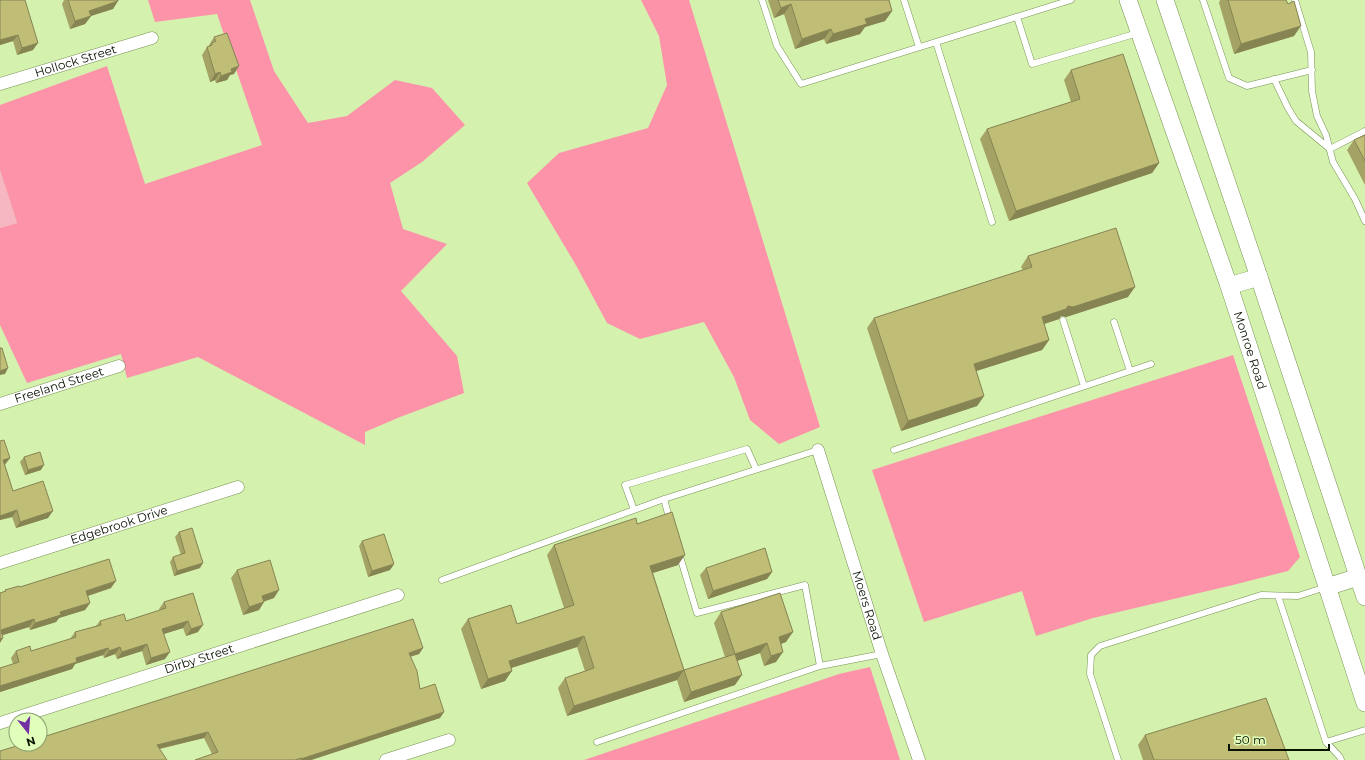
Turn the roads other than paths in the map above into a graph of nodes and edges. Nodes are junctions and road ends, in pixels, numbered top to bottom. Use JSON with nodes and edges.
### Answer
{"nodes":[{"id":1,"x":762,"y":0,"type":"edge"},
{"id":2,"x":904,"y":0,"type":"edge"},
{"id":3,"x":1071,"y":0,"type":"edge"},
{"id":4,"x":1128,"y":0,"type":"edge"},
{"id":5,"x":1165,"y":0,"type":"edge"},
{"id":6,"x":1203,"y":0,"type":"edge"},
{"id":7,"x":1295,"y":0,"type":"edge"},
{"id":8,"x":1017,"y":17,"type":"junction"},
{"id":9,"x":1138,"y":33,"type":"junction"},
{"id":10,"x":152,"y":38,"type":"dead end"},
{"id":11,"x":936,"y":42,"type":"junction"},
{"id":12,"x":919,"y":47,"type":"junction"},
{"id":13,"x":1312,"y":70,"type":"junction"},
{"id":14,"x":1274,"y":79,"type":"junction"},
{"id":15,"x":0,"y":84,"type":"edge"},
{"id":16,"x":1365,"y":131,"type":"edge"},
{"id":17,"x":1330,"y":149,"type":"junction"},
{"id":18,"x":1365,"y":221,"type":"edge"},
{"id":19,"x":992,"y":222,"type":"dead end"},
{"id":20,"x":1259,"y":277,"type":"junction"},
{"id":21,"x":1229,"y":286,"type":"junction"},
{"id":22,"x":1063,"y":320,"type":"edge"},
{"id":23,"x":1114,"y":322,"type":"dead end"},
{"id":24,"x":1151,"y":364,"type":"dead end"},
{"id":25,"x":119,"y":366,"type":"dead end"},
{"id":26,"x":1130,"y":371,"type":"junction"},
{"id":27,"x":1084,"y":386,"type":"junction"},
{"id":28,"x":0,"y":404,"type":"edge"},
{"id":29,"x":818,"y":450,"type":"joint"},
{"id":30,"x":894,"y":450,"type":"dead end"},
{"id":31,"x":756,"y":469,"type":"junction"},
{"id":32,"x":238,"y":487,"type":"dead end"},
{"id":33,"x":664,"y":499,"type":"junction"},
{"id":34,"x":634,"y":510,"type":"junction"},
{"id":35,"x":672,"y":530,"type":"edge"},
{"id":36,"x":677,"y":545,"type":"edge"},
{"id":37,"x":0,"y":563,"type":"edge"},
{"id":38,"x":1358,"y":577,"type":"junction"},
{"id":39,"x":442,"y":580,"type":"dead end"},
{"id":40,"x":1327,"y":587,"type":"junction"},
{"id":41,"x":398,"y":595,"type":"dead end"},
{"id":42,"x":1278,"y":596,"type":"junction"},
{"id":43,"x":1365,"y":597,"type":"edge"},
{"id":44,"x":882,"y":654,"type":"junction"},
{"id":45,"x":820,"y":666,"type":"junction"},
{"id":46,"x":1365,"y":703,"type":"edge"},
{"id":47,"x":0,"y":723,"type":"edge"},
{"id":48,"x":1365,"y":730,"type":"edge"},
{"id":49,"x":449,"y":740,"type":"dead end"},
{"id":50,"x":597,"y":742,"type":"dead end"},
{"id":51,"x":1326,"y":742,"type":"junction"},
{"id":52,"x":386,"y":760,"type":"edge"},
{"id":53,"x":919,"y":760,"type":"edge"},
{"id":54,"x":1118,"y":760,"type":"edge"},
{"id":55,"x":1341,"y":760,"type":"edge"}],
"edges":[{"from":1,"to":12,"type":"lane"},
{"from":2,"to":12,"type":"lane"},
{"from":3,"to":8,"type":"lane"},
{"from":4,"to":9,"type":"main road","name":"Monroe Road"},
{"from":5,"to":20,"type":"main road"},
{"from":6,"to":14,"type":"lane"},
{"from":7,"to":13,"type":"lane"},
{"from":8,"to":9,"type":"lane"},
{"from":8,"to":11,"type":"lane"},
{"from":9,"to":21,"type":"main road","name":"Monroe Road"},
{"from":10,"to":15,"type":"street","name":"Hollock Street"},
{"from":11,"to":12,"type":"lane"},
{"from":11,"to":19,"type":"lane"},
{"from":13,"to":14,"type":"lane"},
{"from":13,"to":17,"type":"lane"},
{"from":14,"to":17,"type":"lane"},
{"from":16,"to":17,"type":"lane"},
{"from":17,"to":18,"type":"lane"},
{"from":20,"to":21,"type":"main road"},
{"from":20,"to":38,"type":"main road"},
{"from":21,"to":40,"type":"main road","name":"Monroe Road"},
{"from":22,"to":27,"type":"lane"},
{"from":23,"to":26,"type":"lane"},
{"from":24,"to":26,"type":"lane"},
{"from":25,"to":28,"type":"street","name":"Freeland Street"},
{"from":26,"to":27,"type":"lane"},
{"from":27,"to":30,"type":"lane"},
{"from":29,"to":31,"type":"lane"},
{"from":29,"to":44,"type":"street","name":"Moers Road"},
{"from":31,"to":33,"type":"lane"},
{"from":31,"to":34,"type":"lane"},
{"from":32,"to":37,"type":"street","name":"Edgebrook Drive"},
{"from":33,"to":34,"type":"lane"},
{"from":33,"to":35,"type":"lane"},
{"from":34,"to":39,"type":"lane"},
{"from":36,"to":45,"type":"lane"},
{"from":38,"to":40,"type":"main road"},
{"from":38,"to":43,"type":"main road"},
{"from":40,"to":42,"type":"lane"},
{"from":40,"to":46,"type":"main road","name":"Monroe Road"},
{"from":41,"to":47,"type":"street","name":"Dirby Street"},
{"from":42,"to":51,"type":"lane"},
{"from":42,"to":54,"type":"lane"},
{"from":44,"to":45,"type":"lane"},
{"from":44,"to":53,"type":"street","name":"Moers Road"},
{"from":45,"to":50,"type":"lane"},
{"from":48,"to":51,"type":"lane"},
{"from":49,"to":52,"type":"street"},
{"from":51,"to":55,"type":"lane"}]}
